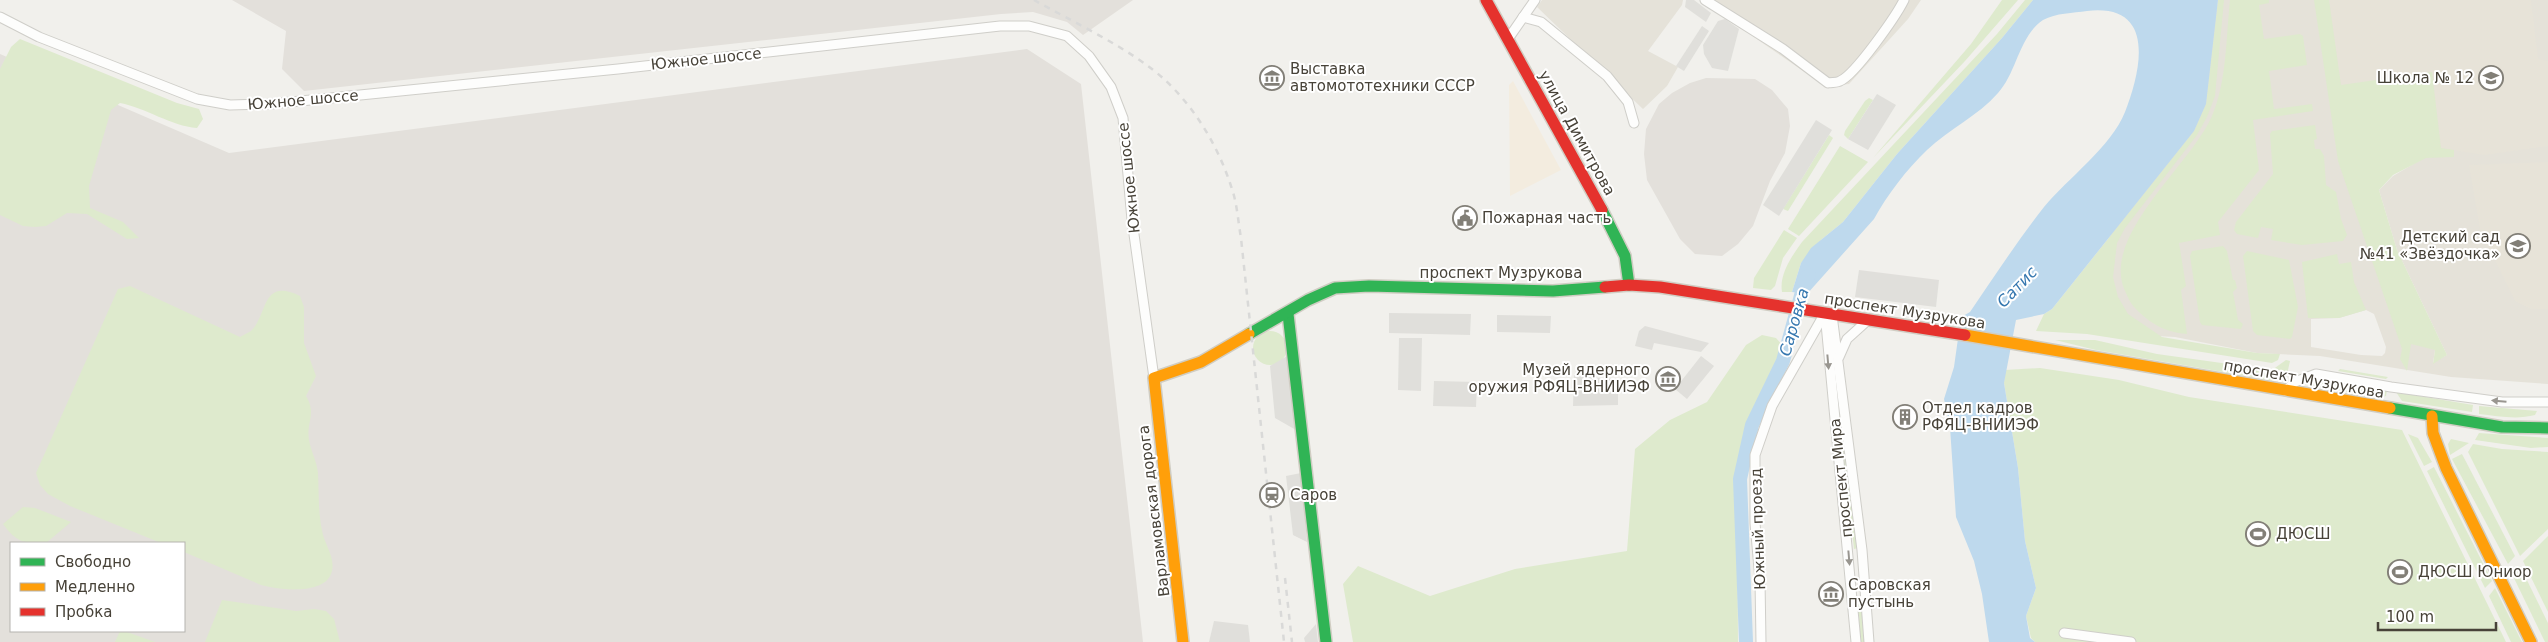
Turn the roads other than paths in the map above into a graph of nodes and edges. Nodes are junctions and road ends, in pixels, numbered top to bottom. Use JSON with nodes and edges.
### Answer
{"nodes":[{"id":1,"x":1486,"y":0,"type":"edge"},
{"id":2,"x":1535,"y":0,"type":"edge"},
{"id":3,"x":1705,"y":0,"type":"edge"},
{"id":4,"x":1904,"y":0,"type":"edge"},
{"id":5,"x":0,"y":17,"type":"edge"},
{"id":6,"x":1523,"y":17,"type":"junction"},
{"id":7,"x":1508,"y":39,"type":"junction"},
{"id":8,"x":1634,"y":123,"type":"dead end"},
{"id":9,"x":1629,"y":285,"type":"junction"},
{"id":10,"x":1824,"y":313,"type":"junction"},
{"id":11,"x":1288,"y":314,"type":"junction"},
{"id":12,"x":1867,"y":321,"type":"junction"},
{"id":13,"x":1839,"y":358,"type":"junction"},
{"id":14,"x":1154,"y":378,"type":"junction"},
{"id":15,"x":2285,"y":391,"type":"junction"},
{"id":16,"x":2548,"y":402,"type":"edge"},
{"id":17,"x":2432,"y":416,"type":"junction"},
{"id":18,"x":2548,"y":428,"type":"edge"},
{"id":19,"x":2064,"y":633,"type":"dead end"},
{"id":20,"x":1183,"y":642,"type":"edge"},
{"id":21,"x":1326,"y":642,"type":"edge"},
{"id":22,"x":1761,"y":642,"type":"edge"},
{"id":23,"x":1856,"y":642,"type":"edge"},
{"id":24,"x":1869,"y":642,"type":"edge"},
{"id":25,"x":2131,"y":642,"type":"edge"},
{"id":26,"x":2531,"y":642,"type":"edge"}],
"edges":[{"from":1,"to":7,"type":"main road","name":"улица Димитрова"},
{"from":2,"to":6,"type":"street"},
{"from":3,"to":4,"type":"street"},
{"from":5,"to":14,"type":"street","name":"Южное шоссе"},
{"from":6,"to":7,"type":"street"},
{"from":6,"to":8,"type":"street"},
{"from":7,"to":9,"type":"main road","name":"улица Димитрова"},
{"from":9,"to":10,"type":"main road","name":"проспект Музрукова"},
{"from":9,"to":11,"type":"main road","name":"проспект Музрукова"},
{"from":10,"to":12,"type":"main road","name":"проспект Музрукова"},
{"from":10,"to":13,"type":"street","name":"проспект Мира"},
{"from":10,"to":22,"type":"street","name":"Южный проезд"},
{"from":10,"to":23,"type":"street","name":"проспект Мира","one_way":true},
{"from":11,"to":14,"type":"main road","name":"проспект Музрукова"},
{"from":11,"to":21,"type":"main road"},
{"from":12,"to":13,"type":"street"},
{"from":12,"to":15,"type":"main road","name":"проспект Музрукова"},
{"from":13,"to":24,"type":"street","name":"проспект Мира"},
{"from":14,"to":20,"type":"main road","name":"Варламовская дорога"},
{"from":16,"to":15,"type":"street","one_way":true},
{"from":15,"to":17,"type":"main road","name":"проспект Музрукова"},
{"from":17,"to":18,"type":"main road","name":"проспект Музрукова"},
{"from":17,"to":26,"type":"main road"},
{"from":19,"to":25,"type":"street"}]}
